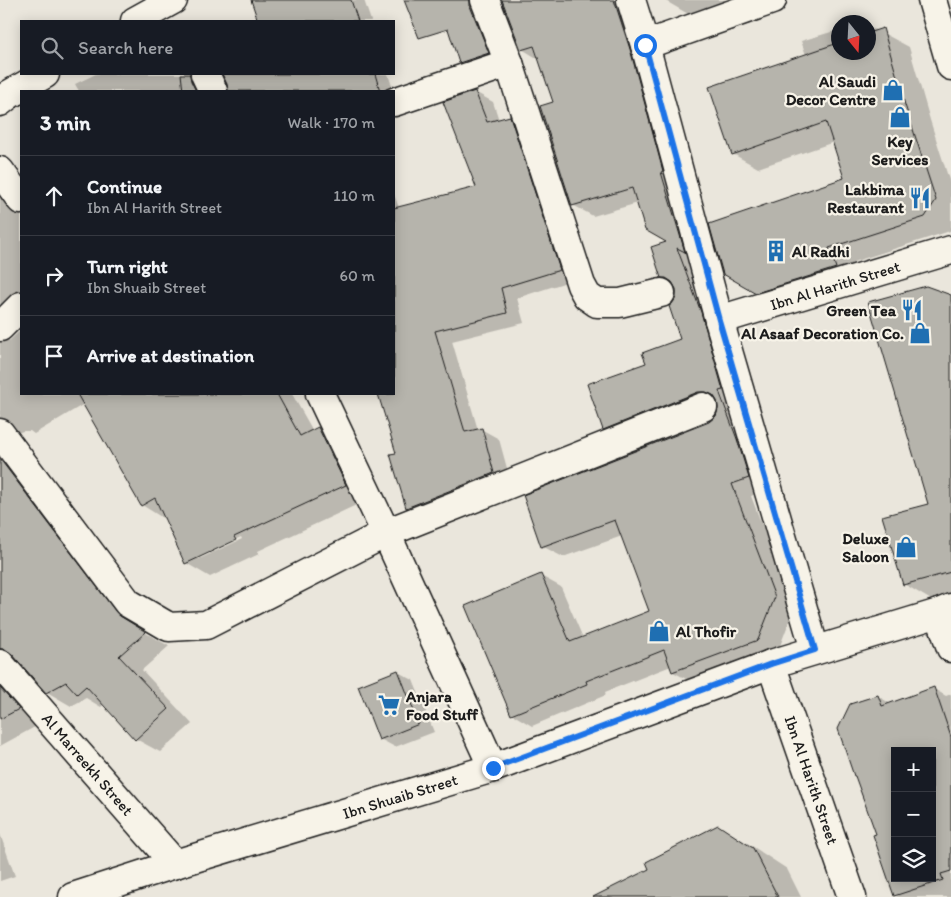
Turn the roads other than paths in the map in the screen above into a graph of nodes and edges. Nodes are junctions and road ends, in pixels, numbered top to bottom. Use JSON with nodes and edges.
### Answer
{"nodes":[{"id":1,"x":485,"y":0,"type":"edge"},
{"id":2,"x":631,"y":0,"type":"edge"},
{"id":3,"x":772,"y":0,"type":"edge"},
{"id":4,"x":932,"y":0,"type":"edge"},
{"id":5,"x":174,"y":8,"type":"edge"},
{"id":6,"x":138,"y":20,"type":"edge"},
{"id":7,"x":645,"y":45,"type":"junction"},
{"id":8,"x":509,"y":62,"type":"junction"},
{"id":9,"x":951,"y":66,"type":"edge"},
{"id":10,"x":43,"y":75,"type":"edge"},
{"id":11,"x":205,"y":75,"type":"edge"},
{"id":12,"x":213,"y":90,"type":"edge"},
{"id":13,"x":0,"y":102,"type":"edge"},
{"id":14,"x":395,"y":102,"type":"edge"},
{"id":15,"x":0,"y":172,"type":"edge"},
{"id":16,"x":20,"y":199,"type":"edge"},
{"id":17,"x":951,"y":250,"type":"edge"},
{"id":18,"x":661,"y":293,"type":"dead end"},
{"id":19,"x":20,"y":307,"type":"edge"},
{"id":20,"x":719,"y":320,"type":"junction"},
{"id":21,"x":0,"y":327,"type":"edge"},
{"id":22,"x":320,"y":395,"type":"edge"},
{"id":23,"x":703,"y":407,"type":"dead end"},
{"id":24,"x":0,"y":434,"type":"edge"},
{"id":25,"x":386,"y":533,"type":"junction"},
{"id":26,"x":945,"y":610,"type":"edge"},
{"id":27,"x":951,"y":648,"type":"edge"},
{"id":28,"x":815,"y":650,"type":"junction"},
{"id":29,"x":0,"y":664,"type":"edge"},
{"id":30,"x":771,"y":664,"type":"junction"},
{"id":31,"x":493,"y":768,"type":"junction"},
{"id":32,"x":175,"y":864,"type":"junction"},
{"id":33,"x":73,"y":897,"type":"edge"},
{"id":34,"x":852,"y":897,"type":"edge"}],
"edges":[{"from":1,"to":8,"type":"street"},
{"from":2,"to":7,"type":"street"},
{"from":3,"to":7,"type":"street"},
{"from":4,"to":9,"type":"street"},
{"from":5,"to":6,"type":"street"},
{"from":7,"to":20,"type":"street"},
{"from":8,"to":14,"type":"street"},
{"from":8,"to":18,"type":"street"},
{"from":10,"to":13,"type":"street"},
{"from":11,"to":12,"type":"street"},
{"from":15,"to":16,"type":"street"},
{"from":17,"to":20,"type":"street","name":"Ibn Al Harith Street"},
{"from":19,"to":21,"type":"street"},
{"from":20,"to":28,"type":"street"},
{"from":22,"to":25,"type":"street"},
{"from":23,"to":25,"type":"street"},
{"from":24,"to":25,"type":"street"},
{"from":25,"to":31,"type":"street"},
{"from":26,"to":27,"type":"street"},
{"from":26,"to":28,"type":"street","name":"Ibn Shuaib Street"},
{"from":28,"to":30,"type":"street","name":"Ibn Shuaib Street"},
{"from":29,"to":32,"type":"street","name":"Al Marreekh Street"},
{"from":30,"to":31,"type":"street","name":"Ibn Shuaib Street"},
{"from":30,"to":34,"type":"street","name":"Ibn Al Harith Street"},
{"from":31,"to":32,"type":"street","name":"Ibn Shuaib Street"},
{"from":32,"to":33,"type":"street","name":"Ibn Shuaib Street"}]}
